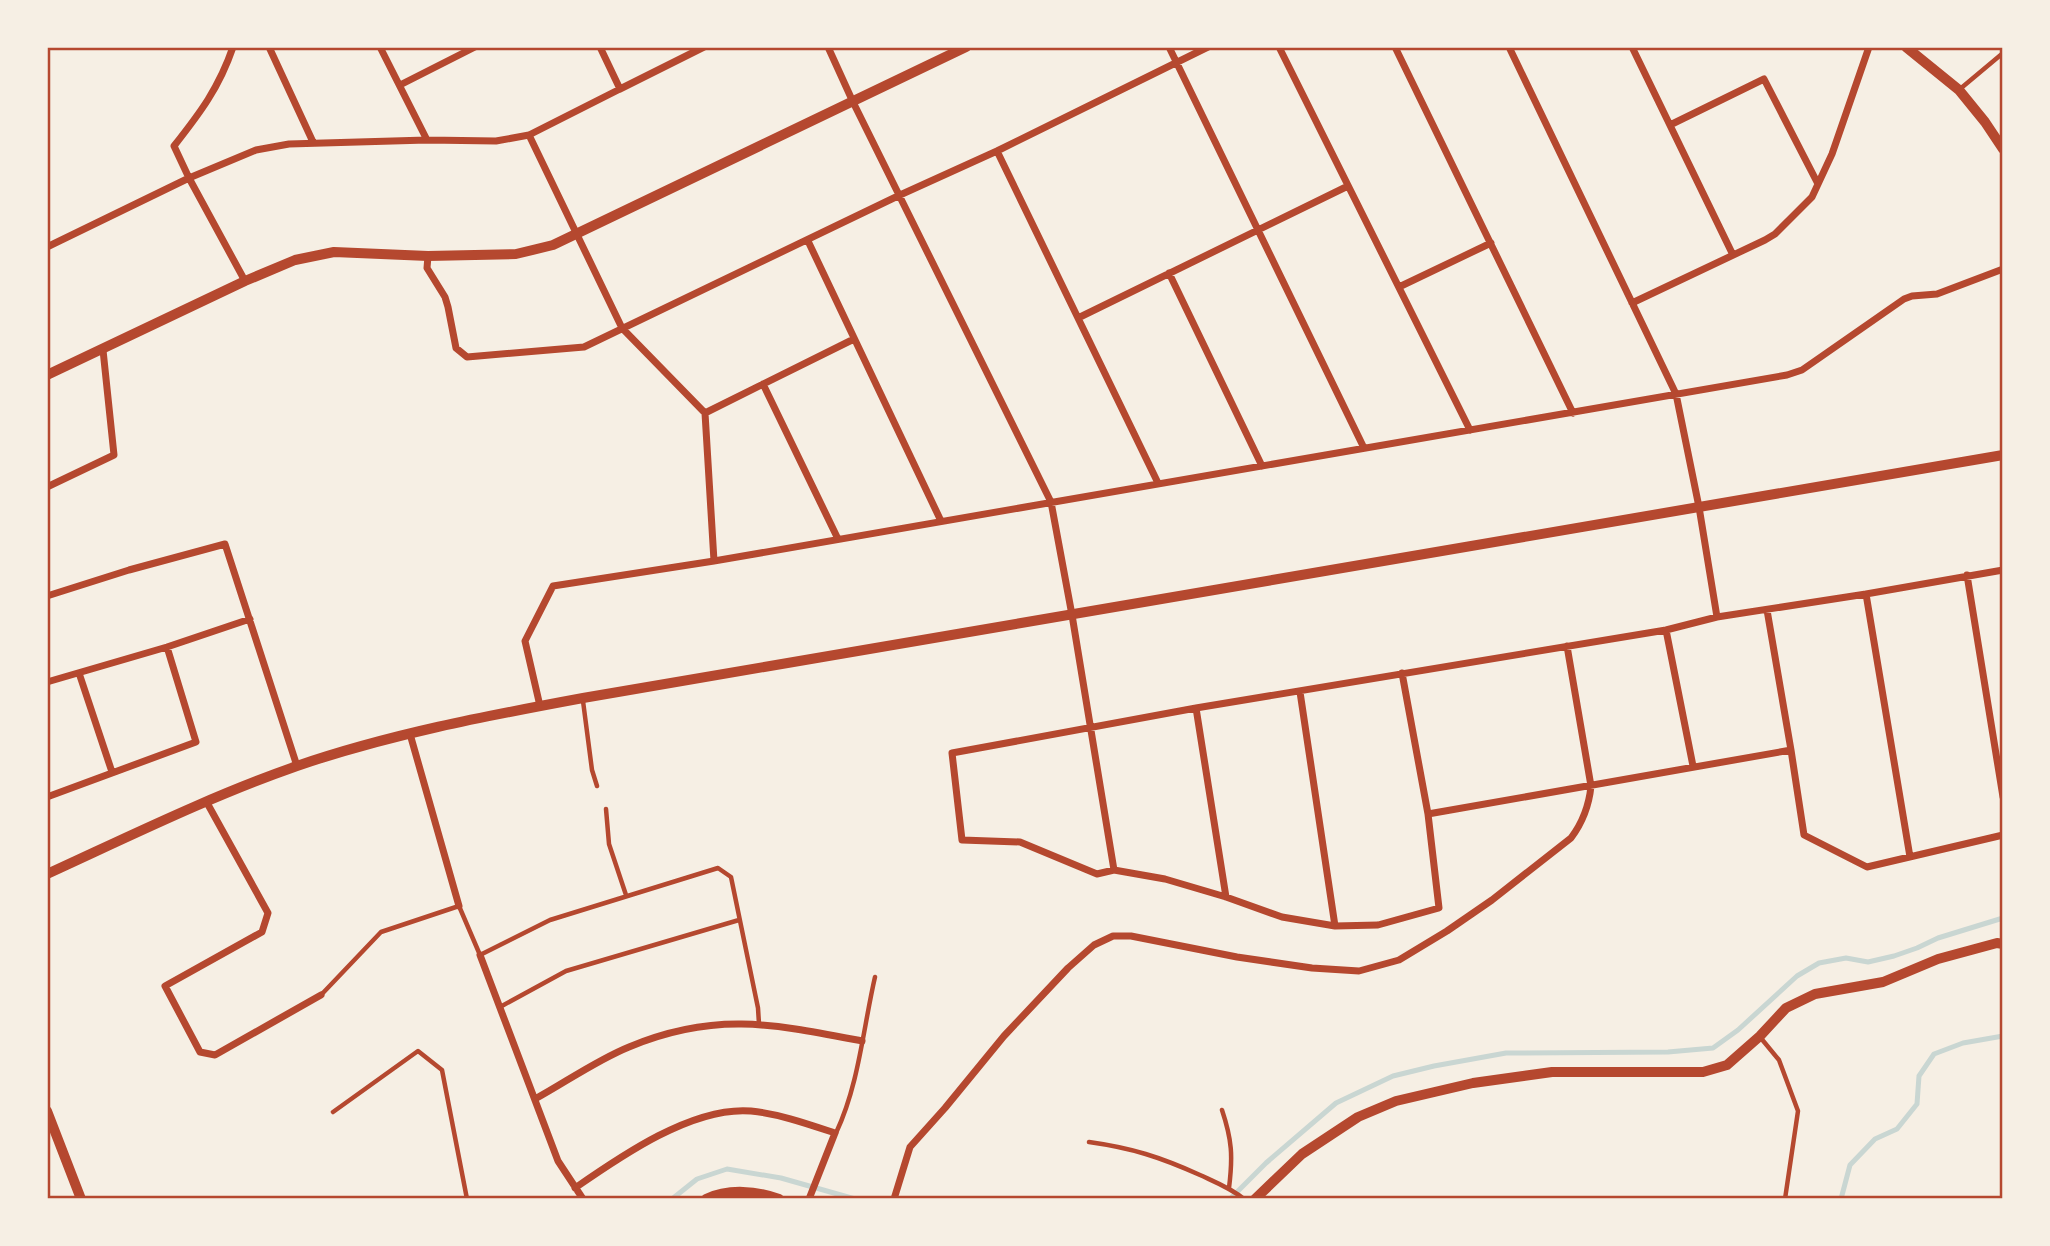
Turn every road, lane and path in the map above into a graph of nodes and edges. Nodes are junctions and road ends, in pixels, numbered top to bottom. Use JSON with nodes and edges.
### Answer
{"nodes":[{"id":1,"x":233,"y":47,"type":"edge"},
{"id":2,"x":268,"y":47,"type":"edge"},
{"id":3,"x":380,"y":47,"type":"edge"},
{"id":4,"x":475,"y":47,"type":"edge"},
{"id":5,"x":600,"y":47,"type":"edge"},
{"id":6,"x":704,"y":47,"type":"edge"},
{"id":7,"x":828,"y":47,"type":"edge"},
{"id":8,"x":966,"y":47,"type":"edge"},
{"id":9,"x":1169,"y":47,"type":"edge"},
{"id":10,"x":1208,"y":47,"type":"edge"},
{"id":11,"x":1279,"y":47,"type":"edge"},
{"id":12,"x":1395,"y":47,"type":"edge"},
{"id":13,"x":1509,"y":47,"type":"edge"},
{"id":14,"x":1632,"y":47,"type":"edge"},
{"id":15,"x":1869,"y":47,"type":"edge"},
{"id":16,"x":1906,"y":47,"type":"edge"},
{"id":17,"x":2003,"y":53,"type":"edge"},
{"id":18,"x":1177,"y":63,"type":"junction"},
{"id":19,"x":400,"y":85,"type":"junction"},
{"id":20,"x":620,"y":89,"type":"junction"},
{"id":21,"x":1959,"y":90,"type":"junction"},
{"id":22,"x":853,"y":102,"type":"junction"},
{"id":23,"x":1670,"y":125,"type":"junction"},
{"id":24,"x":529,"y":135,"type":"junction"},
{"id":25,"x":427,"y":140,"type":"junction"},
{"id":26,"x":313,"y":142,"type":"junction"},
{"id":27,"x":2003,"y":149,"type":"edge"},
{"id":28,"x":997,"y":150,"type":"junction"},
{"id":29,"x":190,"y":177,"type":"junction"},
{"id":30,"x":1818,"y":184,"type":"junction"},
{"id":31,"x":1348,"y":186,"type":"junction"},
{"id":32,"x":900,"y":195,"type":"junction"},
{"id":33,"x":1258,"y":229,"type":"junction"},
{"id":34,"x":578,"y":234,"type":"junction"},
{"id":35,"x":808,"y":241,"type":"junction"},
{"id":36,"x":1491,"y":243,"type":"junction"},
{"id":37,"x":47,"y":247,"type":"edge"},
{"id":38,"x":1733,"y":255,"type":"junction"},
{"id":39,"x":428,"y":256,"type":"junction"},
{"id":40,"x":2003,"y":269,"type":"edge"},
{"id":41,"x":1169,"y":273,"type":"junction"},
{"id":42,"x":245,"y":281,"type":"junction"},
{"id":43,"x":1399,"y":287,"type":"junction"},
{"id":44,"x":1632,"y":303,"type":"junction"},
{"id":45,"x":1078,"y":318,"type":"junction"},
{"id":46,"x":622,"y":328,"type":"junction"},
{"id":47,"x":854,"y":339,"type":"junction"},
{"id":48,"x":103,"y":350,"type":"junction"},
{"id":49,"x":47,"y":375,"type":"edge"},
{"id":50,"x":763,"y":384,"type":"junction"},
{"id":51,"x":1676,"y":394,"type":"junction"},
{"id":52,"x":705,"y":413,"type":"junction"},
{"id":53,"x":1573,"y":413,"type":"junction"},
{"id":54,"x":1470,"y":430,"type":"junction"},
{"id":55,"x":1364,"y":448,"type":"junction"},
{"id":56,"x":2003,"y":455,"type":"edge"},
{"id":57,"x":1262,"y":466,"type":"junction"},
{"id":58,"x":1158,"y":483,"type":"junction"},
{"id":59,"x":47,"y":487,"type":"edge"},
{"id":60,"x":1051,"y":502,"type":"junction"},
{"id":61,"x":1699,"y":507,"type":"junction"},
{"id":62,"x":940,"y":521,"type":"junction"},
{"id":63,"x":838,"y":539,"type":"junction"},
{"id":64,"x":714,"y":561,"type":"junction"},
{"id":65,"x":2003,"y":570,"type":"edge"},
{"id":66,"x":1967,"y":575,"type":"junction"},
{"id":67,"x":1866,"y":594,"type":"junction"},
{"id":68,"x":47,"y":596,"type":"edge"},
{"id":69,"x":1767,"y":610,"type":"junction"},
{"id":70,"x":1072,"y":615,"type":"junction"},
{"id":71,"x":1717,"y":617,"type":"junction"},
{"id":72,"x":250,"y":619,"type":"junction"},
{"id":73,"x":1666,"y":629,"type":"junction"},
{"id":74,"x":1567,"y":646,"type":"junction"},
{"id":75,"x":167,"y":647,"type":"junction"},
{"id":76,"x":79,"y":673,"type":"junction"},
{"id":77,"x":1402,"y":673,"type":"junction"},
{"id":78,"x":47,"y":682,"type":"edge"},
{"id":79,"x":1300,"y":692,"type":"junction"},
{"id":80,"x":583,"y":698,"type":"junction"},
{"id":81,"x":540,"y":706,"type":"junction"},
{"id":82,"x":1196,"y":708,"type":"junction"},
{"id":83,"x":1090,"y":727,"type":"junction"},
{"id":84,"x":410,"y":734,"type":"junction"},
{"id":85,"x":1791,"y":750,"type":"junction"},
{"id":86,"x":297,"y":766,"type":"junction"},
{"id":87,"x":1693,"y":766,"type":"junction"},
{"id":88,"x":112,"y":772,"type":"junction"},
{"id":89,"x":597,"y":786,"type":"dead end"},
{"id":90,"x":1591,"y":786,"type":"junction"},
{"id":91,"x":47,"y":797,"type":"edge"},
{"id":92,"x":2003,"y":797,"type":"edge"},
{"id":93,"x":206,"y":801,"type":"junction"},
{"id":94,"x":606,"y":808,"type":"dead end"},
{"id":95,"x":1428,"y":814,"type":"junction"},
{"id":96,"x":2003,"y":835,"type":"edge"},
{"id":97,"x":1910,"y":857,"type":"junction"},
{"id":98,"x":1114,"y":870,"type":"junction"},
{"id":99,"x":47,"y":874,"type":"edge"},
{"id":100,"x":626,"y":895,"type":"junction"},
{"id":101,"x":1226,"y":897,"type":"junction"},
{"id":102,"x":458,"y":906,"type":"junction"},
{"id":103,"x":739,"y":920,"type":"junction"},
{"id":104,"x":1335,"y":926,"type":"junction"},
{"id":105,"x":2003,"y":944,"type":"edge"},
{"id":106,"x":480,"y":955,"type":"junction"},
{"id":107,"x":875,"y":977,"type":"dead end"},
{"id":108,"x":321,"y":995,"type":"joint"},
{"id":109,"x":499,"y":1007,"type":"junction"},
{"id":110,"x":760,"y":1024,"type":"junction"},
{"id":111,"x":1760,"y":1036,"type":"junction"},
{"id":112,"x":862,"y":1041,"type":"junction"},
{"id":113,"x":535,"y":1099,"type":"junction"},
{"id":114,"x":1222,"y":1110,"type":"dead end"},
{"id":115,"x":47,"y":1111,"type":"edge"},
{"id":116,"x":332,"y":1112,"type":"dead end"},
{"id":117,"x":835,"y":1133,"type":"junction"},
{"id":118,"x":1089,"y":1142,"type":"dead end"},
{"id":119,"x":575,"y":1188,"type":"junction"},
{"id":120,"x":1229,"y":1188,"type":"junction"},
{"id":121,"x":81,"y":1199,"type":"edge"},
{"id":122,"x":467,"y":1199,"type":"edge"},
{"id":123,"x":583,"y":1199,"type":"edge"},
{"id":124,"x":706,"y":1199,"type":"edge"},
{"id":125,"x":779,"y":1199,"type":"edge"},
{"id":126,"x":809,"y":1199,"type":"edge"},
{"id":127,"x":894,"y":1199,"type":"edge"},
{"id":128,"x":1244,"y":1199,"type":"edge"},
{"id":129,"x":1255,"y":1199,"type":"edge"},
{"id":130,"x":1785,"y":1199,"type":"edge"}],
"edges":[{"from":1,"to":29,"type":"street"},
{"from":2,"to":26,"type":"street"},
{"from":3,"to":19,"type":"street"},
{"from":4,"to":19,"type":"street"},
{"from":5,"to":20,"type":"street"},
{"from":6,"to":20,"type":"street"},
{"from":7,"to":22,"type":"street"},
{"from":8,"to":22,"type":"street"},
{"from":9,"to":18,"type":"street"},
{"from":10,"to":18,"type":"street"},
{"from":11,"to":31,"type":"street"},
{"from":12,"to":36,"type":"street"},
{"from":13,"to":44,"type":"street"},
{"from":14,"to":23,"type":"street"},
{"from":15,"to":30,"type":"street"},
{"from":16,"to":21,"type":"street"},
{"from":17,"to":21,"type":"lane"},
{"from":18,"to":28,"type":"street"},
{"from":18,"to":33,"type":"street"},
{"from":19,"to":25,"type":"street"},
{"from":20,"to":24,"type":"street"},
{"from":21,"to":27,"type":"street"},
{"from":22,"to":32,"type":"street"},
{"from":22,"to":34,"type":"street"},
{"from":23,"to":30,"type":"street"},
{"from":23,"to":38,"type":"street"},
{"from":24,"to":25,"type":"street"},
{"from":24,"to":34,"type":"street"},
{"from":25,"to":26,"type":"street"},
{"from":26,"to":29,"type":"street"},
{"from":28,"to":32,"type":"street"},
{"from":28,"to":45,"type":"street"},
{"from":29,"to":37,"type":"street"},
{"from":29,"to":42,"type":"street"},
{"from":30,"to":38,"type":"street"},
{"from":31,"to":33,"type":"street"},
{"from":31,"to":43,"type":"street"},
{"from":32,"to":35,"type":"street"},
{"from":32,"to":60,"type":"street"},
{"from":33,"to":41,"type":"street"},
{"from":33,"to":55,"type":"street"},
{"from":34,"to":39,"type":"street"},
{"from":34,"to":46,"type":"street"},
{"from":35,"to":46,"type":"street"},
{"from":35,"to":47,"type":"street"},
{"from":36,"to":43,"type":"street"},
{"from":36,"to":53,"type":"street"},
{"from":38,"to":44,"type":"street"},
{"from":39,"to":42,"type":"street"},
{"from":39,"to":46,"type":"street"},
{"from":40,"to":51,"type":"street"},
{"from":41,"to":45,"type":"street"},
{"from":41,"to":57,"type":"street"},
{"from":42,"to":48,"type":"street"},
{"from":43,"to":54,"type":"street"},
{"from":44,"to":51,"type":"street"},
{"from":45,"to":58,"type":"street"},
{"from":46,"to":52,"type":"street"},
{"from":47,"to":50,"type":"street"},
{"from":47,"to":62,"type":"street"},
{"from":48,"to":49,"type":"street"},
{"from":48,"to":59,"type":"street"},
{"from":50,"to":52,"type":"street"},
{"from":50,"to":63,"type":"street"},
{"from":51,"to":53,"type":"street"},
{"from":51,"to":61,"type":"street"},
{"from":52,"to":64,"type":"street"},
{"from":53,"to":54,"type":"street"},
{"from":54,"to":55,"type":"street"},
{"from":55,"to":57,"type":"street"},
{"from":56,"to":61,"type":"main road"},
{"from":57,"to":58,"type":"street"},
{"from":58,"to":60,"type":"street"},
{"from":60,"to":62,"type":"street"},
{"from":60,"to":70,"type":"street"},
{"from":61,"to":70,"type":"main road"},
{"from":61,"to":71,"type":"street"},
{"from":62,"to":63,"type":"street"},
{"from":63,"to":64,"type":"street"},
{"from":64,"to":81,"type":"street"},
{"from":65,"to":66,"type":"street"},
{"from":66,"to":67,"type":"street"},
{"from":66,"to":92,"type":"street"},
{"from":67,"to":69,"type":"street"},
{"from":67,"to":97,"type":"street"},
{"from":68,"to":72,"type":"street"},
{"from":69,"to":71,"type":"street"},
{"from":69,"to":85,"type":"street"},
{"from":70,"to":80,"type":"main road"},
{"from":70,"to":83,"type":"street"},
{"from":71,"to":73,"type":"street"},
{"from":72,"to":75,"type":"street"},
{"from":72,"to":86,"type":"street"},
{"from":73,"to":74,"type":"street"},
{"from":73,"to":87,"type":"street"},
{"from":74,"to":77,"type":"street"},
{"from":74,"to":90,"type":"street"},
{"from":75,"to":76,"type":"street"},
{"from":75,"to":88,"type":"street"},
{"from":76,"to":78,"type":"street"},
{"from":76,"to":88,"type":"street"},
{"from":77,"to":79,"type":"street"},
{"from":77,"to":95,"type":"street"},
{"from":79,"to":82,"type":"street"},
{"from":79,"to":104,"type":"street"},
{"from":80,"to":81,"type":"main road"},
{"from":80,"to":89,"type":"lane"},
{"from":81,"to":84,"type":"main road"},
{"from":82,"to":83,"type":"street"},
{"from":82,"to":101,"type":"street"},
{"from":83,"to":98,"type":"street"},
{"from":83,"to":98,"type":"street"},
{"from":84,"to":86,"type":"main road"},
{"from":84,"to":102,"type":"street"},
{"from":85,"to":87,"type":"street"},
{"from":85,"to":97,"type":"street"},
{"from":86,"to":93,"type":"main road"},
{"from":87,"to":90,"type":"street"},
{"from":88,"to":91,"type":"street"},
{"from":90,"to":95,"type":"street"},
{"from":90,"to":127,"type":"street"},
{"from":93,"to":99,"type":"main road"},
{"from":93,"to":108,"type":"street"},
{"from":94,"to":100,"type":"lane"},
{"from":95,"to":104,"type":"street"},
{"from":96,"to":97,"type":"street"},
{"from":98,"to":101,"type":"street"},
{"from":100,"to":103,"type":"lane"},
{"from":100,"to":106,"type":"lane"},
{"from":101,"to":104,"type":"street"},
{"from":102,"to":106,"type":"lane"},
{"from":102,"to":108,"type":"lane"},
{"from":103,"to":109,"type":"lane"},
{"from":103,"to":110,"type":"lane"},
{"from":105,"to":111,"type":"street"},
{"from":106,"to":109,"type":"street"},
{"from":107,"to":112,"type":"lane"},
{"from":109,"to":113,"type":"street"},
{"from":110,"to":112,"type":"street"},
{"from":110,"to":113,"type":"street"},
{"from":111,"to":129,"type":"street"},
{"from":111,"to":130,"type":"lane"},
{"from":112,"to":117,"type":"lane"},
{"from":113,"to":119,"type":"street"},
{"from":114,"to":120,"type":"lane"},
{"from":115,"to":121,"type":"main road"},
{"from":116,"to":122,"type":"lane"},
{"from":117,"to":119,"type":"street"},
{"from":117,"to":126,"type":"street"},
{"from":118,"to":120,"type":"lane"},
{"from":119,"to":123,"type":"street"},
{"from":120,"to":128,"type":"lane"},
{"from":124,"to":125,"type":"street"}]}
